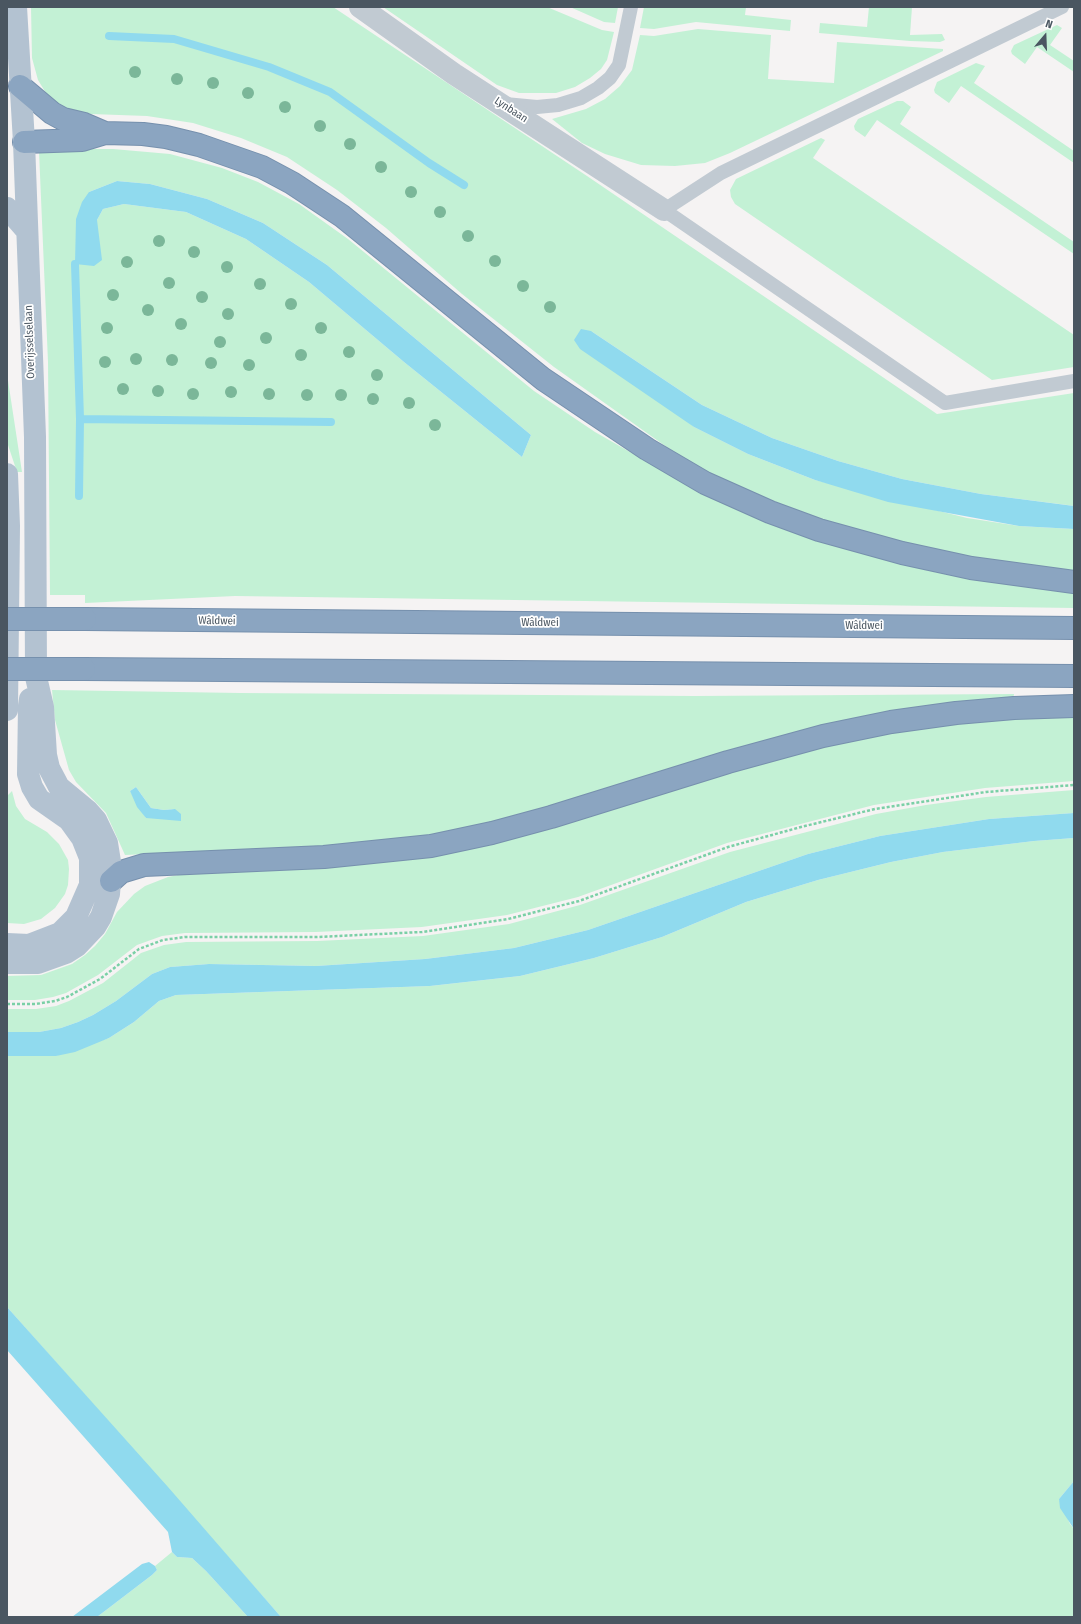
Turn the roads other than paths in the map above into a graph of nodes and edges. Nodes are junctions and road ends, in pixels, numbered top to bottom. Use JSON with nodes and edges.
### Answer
{"nodes":[{"id":1,"x":16,"y":7,"type":"edge"},
{"id":2,"x":360,"y":7,"type":"edge"},
{"id":3,"x":631,"y":7,"type":"edge"},
{"id":4,"x":1062,"y":7,"type":"edge"},
{"id":5,"x":20,"y":86,"type":"junction"},
{"id":6,"x":502,"y":104,"type":"junction"},
{"id":7,"x":105,"y":133,"type":"junction"},
{"id":8,"x":13,"y":145,"type":"edge"},
{"id":9,"x":7,"y":208,"type":"edge"},
{"id":10,"x":664,"y":210,"type":"junction"},
{"id":11,"x":27,"y":231,"type":"junction"},
{"id":12,"x":1074,"y":381,"type":"edge"},
{"id":13,"x":7,"y":474,"type":"edge"},
{"id":14,"x":1074,"y":582,"type":"edge"},
{"id":15,"x":7,"y":619,"type":"edge"},
{"id":16,"x":1074,"y":628,"type":"edge"},
{"id":17,"x":7,"y":669,"type":"edge"},
{"id":18,"x":1074,"y":676,"type":"edge"},
{"id":19,"x":36,"y":677,"type":"junction"},
{"id":20,"x":1074,"y":706,"type":"edge"},
{"id":21,"x":7,"y":710,"type":"edge"},
{"id":22,"x":111,"y":881,"type":"junction"},
{"id":23,"x":7,"y":944,"type":"edge"},
{"id":24,"x":7,"y":963,"type":"edge"}],
"edges":[{"from":1,"to":5,"type":"main road","name":"Overijsselselaan"},
{"from":2,"to":6,"type":"street","name":"Lynbaan"},
{"from":3,"to":6,"type":"lane"},
{"from":4,"to":10,"type":"lane"},
{"from":5,"to":7,"type":"highway"},
{"from":5,"to":8,"type":"main road","name":"Overijsselselaan"},
{"from":6,"to":10,"type":"street","name":"Lynbaan"},
{"from":7,"to":8,"type":"highway"},
{"from":7,"to":14,"type":"highway"},
{"from":8,"to":11,"type":"main road","name":"Overijsselselaan"},
{"from":9,"to":11,"type":"main road"},
{"from":10,"to":12,"type":"lane"},
{"from":11,"to":19,"type":"main road","name":"Overijsselselaan"},
{"from":13,"to":21,"type":"main road"},
{"from":15,"to":16,"type":"highway","name":"Wâldwei","bridge":true},
{"from":17,"to":18,"type":"highway","bridge":true},
{"from":19,"to":22,"type":"main road","name":"Overijsselselaan"},
{"from":19,"to":23,"type":"main road","name":"Overijsselselaan"},
{"from":20,"to":22,"type":"highway"},
{"from":22,"to":24,"type":"main road","name":"Overijsselselaan"}]}
